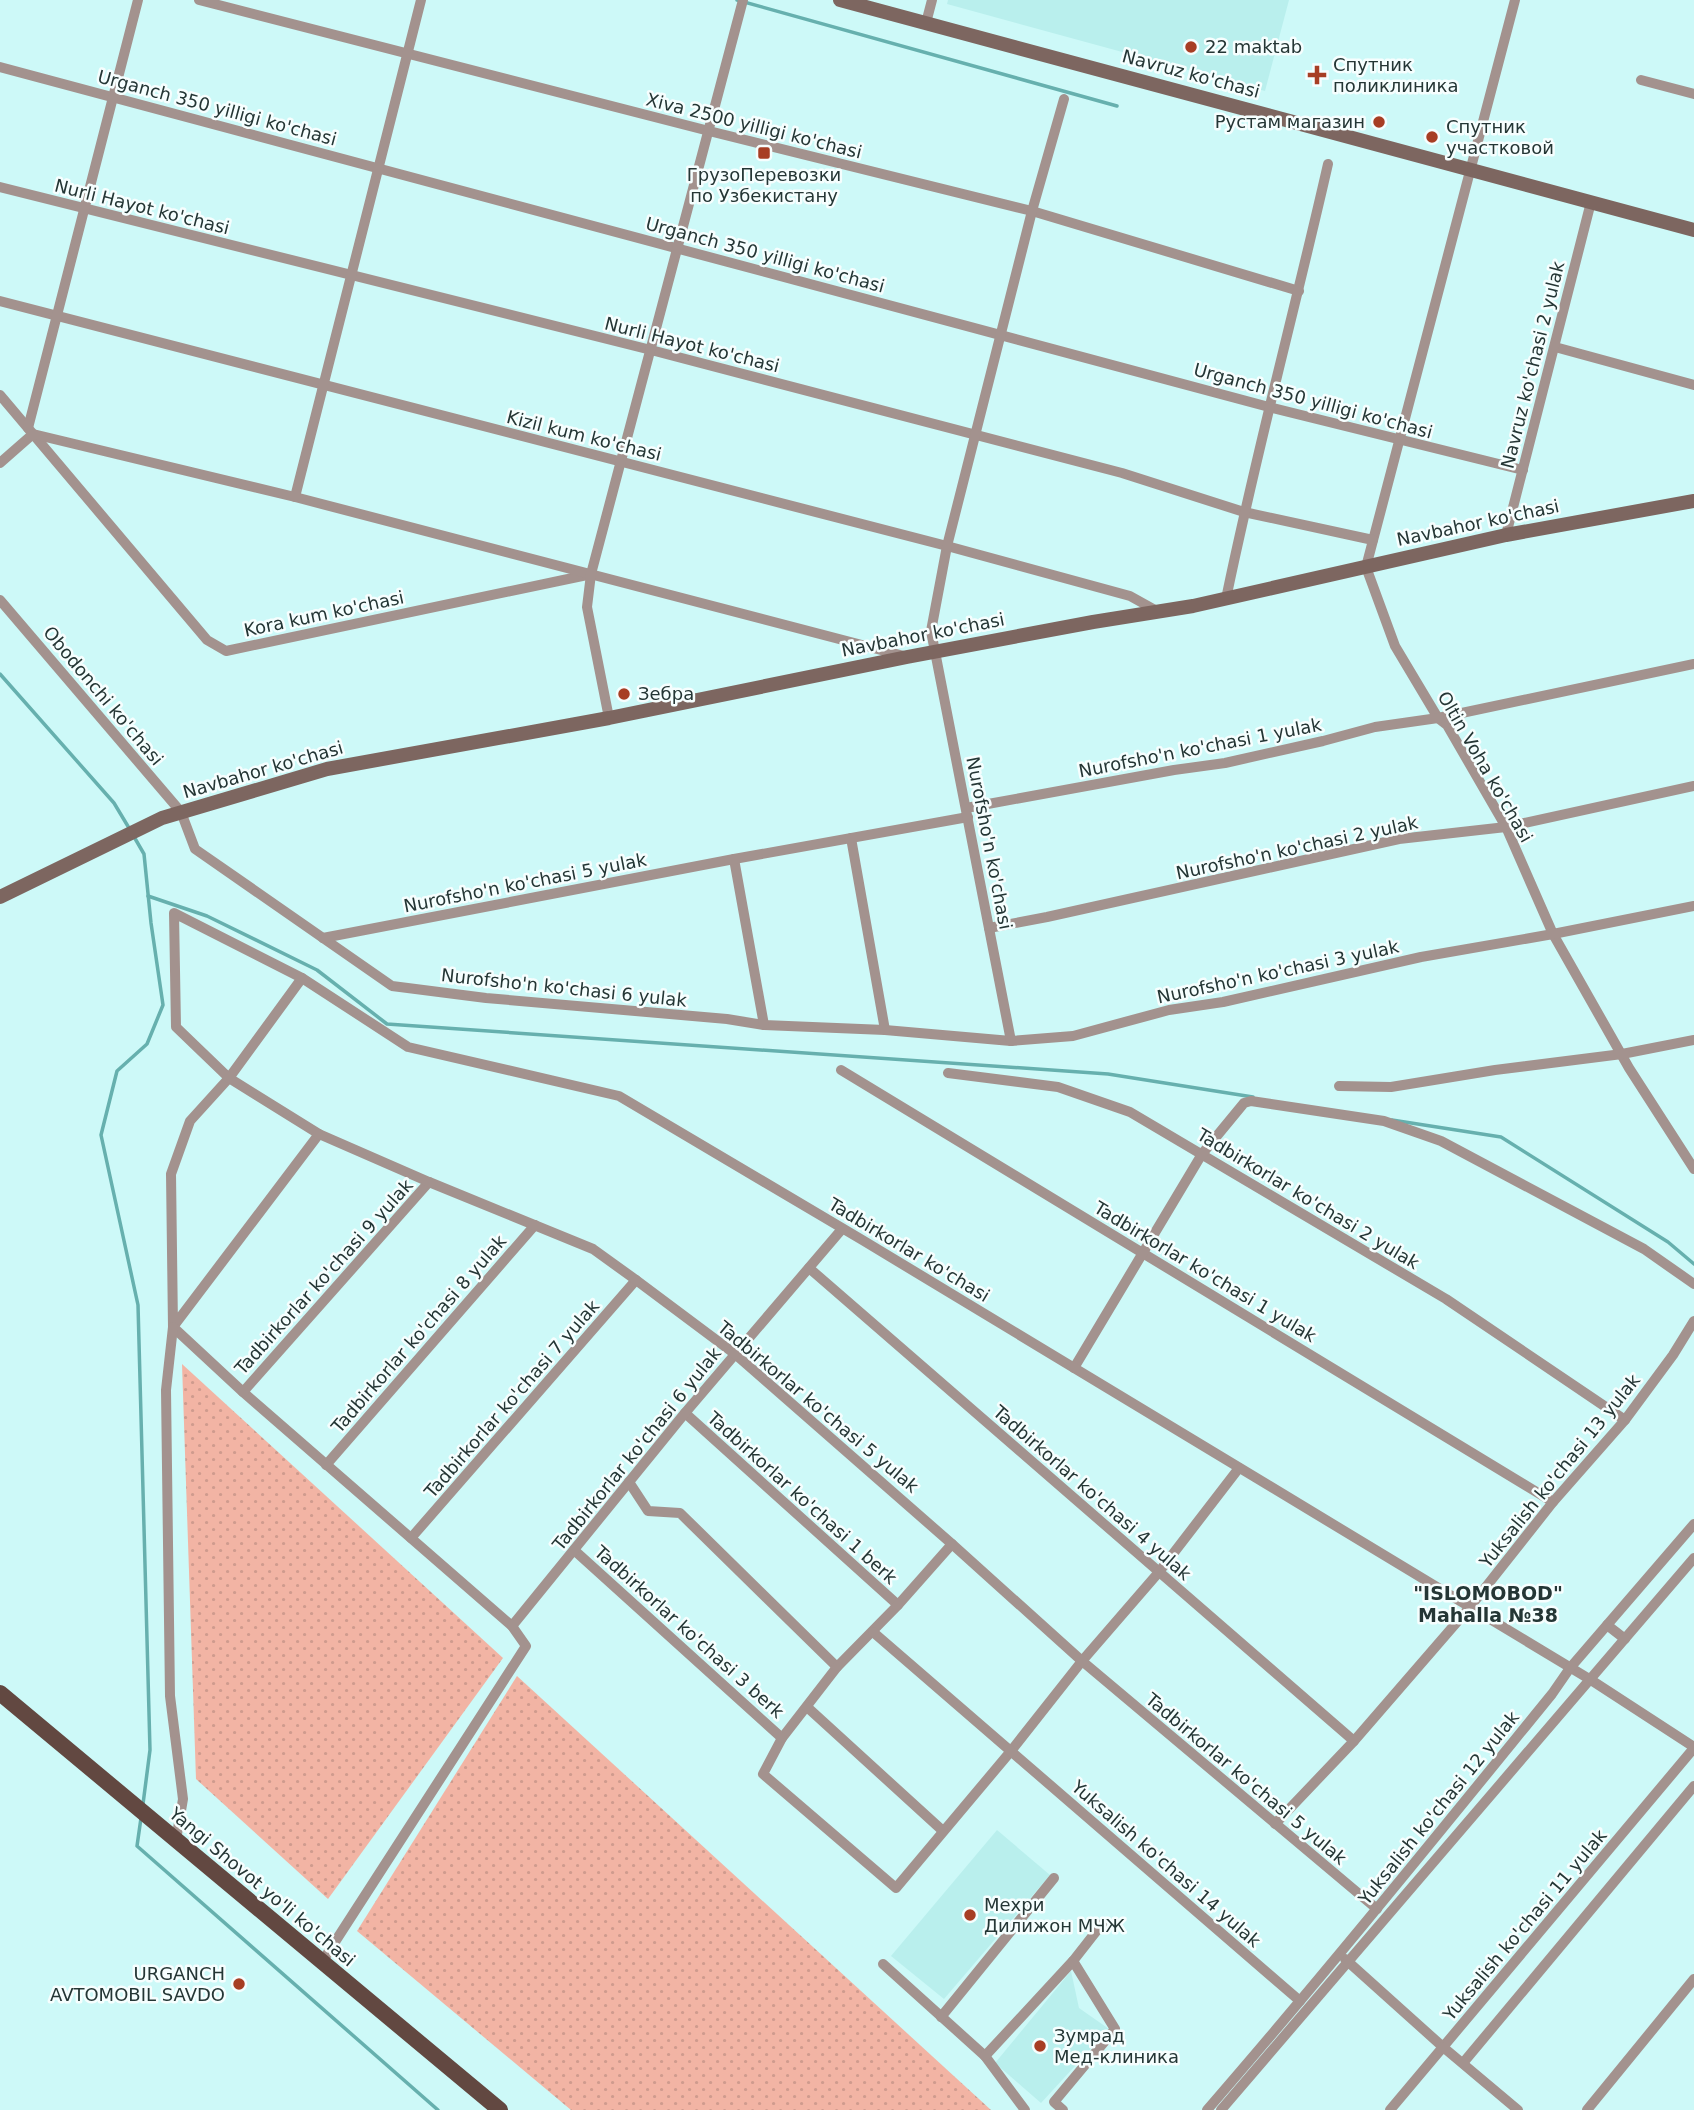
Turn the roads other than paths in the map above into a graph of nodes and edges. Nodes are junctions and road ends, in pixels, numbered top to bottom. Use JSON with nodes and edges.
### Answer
{"nodes":[{"id":1,"x":138,"y":0,"type":"edge"},
{"id":2,"x":199,"y":0,"type":"edge"},
{"id":3,"x":421,"y":0,"type":"edge"},
{"id":4,"x":743,"y":0,"type":"edge"},
{"id":5,"x":840,"y":0,"type":"edge"},
{"id":6,"x":932,"y":0,"type":"edge"},
{"id":7,"x":1515,"y":0,"type":"edge"},
{"id":8,"x":926,"y":23,"type":"junction"},
{"id":9,"x":407,"y":53,"type":"junction"},
{"id":10,"x":0,"y":66,"type":"edge"},
{"id":11,"x":1641,"y":80,"type":"dead end"},
{"id":12,"x":1694,"y":94,"type":"edge"},
{"id":13,"x":113,"y":96,"type":"junction"},
{"id":14,"x":1064,"y":99,"type":"dead end"},
{"id":15,"x":709,"y":131,"type":"junction"},
{"id":16,"x":1328,"y":164,"type":"dead end"},
{"id":17,"x":378,"y":167,"type":"junction"},
{"id":18,"x":1470,"y":169,"type":"junction"},
{"id":19,"x":0,"y":187,"type":"edge"},
{"id":20,"x":1591,"y":202,"type":"junction"},
{"id":21,"x":84,"y":209,"type":"junction"},
{"id":22,"x":1032,"y":211,"type":"junction"},
{"id":23,"x":1694,"y":230,"type":"edge"},
{"id":24,"x":678,"y":248,"type":"junction"},
{"id":25,"x":351,"y":275,"type":"junction"},
{"id":26,"x":1299,"y":291,"type":"junction"},
{"id":27,"x":0,"y":301,"type":"edge"},
{"id":28,"x":56,"y":314,"type":"junction"},
{"id":29,"x":1000,"y":335,"type":"junction"},
{"id":30,"x":1555,"y":347,"type":"junction"},
{"id":31,"x":651,"y":350,"type":"junction"},
{"id":32,"x":323,"y":385,"type":"junction"},
{"id":33,"x":1694,"y":385,"type":"edge"},
{"id":34,"x":0,"y":395,"type":"edge"},
{"id":35,"x":1269,"y":407,"type":"junction"},
{"id":36,"x":30,"y":431,"type":"junction"},
{"id":37,"x":976,"y":435,"type":"junction"},
{"id":38,"x":1400,"y":441,"type":"junction"},
{"id":39,"x":621,"y":461,"type":"junction"},
{"id":40,"x":0,"y":463,"type":"edge"},
{"id":41,"x":1522,"y":470,"type":"junction"},
{"id":42,"x":295,"y":497,"type":"junction"},
{"id":43,"x":1694,"y":501,"type":"edge"},
{"id":44,"x":1244,"y":512,"type":"junction"},
{"id":45,"x":1506,"y":535,"type":"junction"},
{"id":46,"x":1373,"y":540,"type":"junction"},
{"id":47,"x":947,"y":546,"type":"junction"},
{"id":48,"x":1366,"y":567,"type":"junction"},
{"id":49,"x":591,"y":574,"type":"junction"},
{"id":50,"x":1226,"y":599,"type":"junction"},
{"id":51,"x":0,"y":600,"type":"edge"},
{"id":52,"x":1157,"y":611,"type":"junction"},
{"id":53,"x":935,"y":651,"type":"junction"},
{"id":54,"x":907,"y":657,"type":"junction"},
{"id":55,"x":1694,"y":664,"type":"edge"},
{"id":56,"x":609,"y":718,"type":"junction"},
{"id":57,"x":1438,"y":718,"type":"junction"},
{"id":58,"x":1694,"y":786,"type":"edge"},
{"id":59,"x":967,"y":812,"type":"junction"},
{"id":60,"x":181,"y":813,"type":"junction"},
{"id":61,"x":1506,"y":827,"type":"junction"},
{"id":62,"x":851,"y":838,"type":"junction"},
{"id":63,"x":734,"y":859,"type":"junction"},
{"id":64,"x":0,"y":897,"type":"edge"},
{"id":65,"x":1694,"y":906,"type":"edge"},
{"id":66,"x":989,"y":928,"type":"junction"},
{"id":67,"x":1553,"y":934,"type":"junction"},
{"id":68,"x":323,"y":938,"type":"junction"},
{"id":69,"x":302,"y":978,"type":"junction"},
{"id":70,"x":764,"y":1025,"type":"junction"},
{"id":71,"x":176,"y":1027,"type":"joint"},
{"id":72,"x":885,"y":1030,"type":"junction"},
{"id":73,"x":1011,"y":1041,"type":"junction"},
{"id":74,"x":1694,"y":1041,"type":"edge"},
{"id":75,"x":1622,"y":1055,"type":"junction"},
{"id":76,"x":841,"y":1070,"type":"dead end"},
{"id":77,"x":948,"y":1073,"type":"dead end"},
{"id":78,"x":229,"y":1077,"type":"junction"},
{"id":79,"x":1339,"y":1086,"type":"dead end"},
{"id":80,"x":319,"y":1134,"type":"junction"},
{"id":81,"x":1202,"y":1154,"type":"junction"},
{"id":82,"x":1694,"y":1169,"type":"edge"},
{"id":83,"x":429,"y":1182,"type":"junction"},
{"id":84,"x":536,"y":1225,"type":"junction"},
{"id":85,"x":842,"y":1228,"type":"junction"},
{"id":86,"x":1143,"y":1252,"type":"junction"},
{"id":87,"x":809,"y":1268,"type":"junction"},
{"id":88,"x":636,"y":1280,"type":"junction"},
{"id":89,"x":1694,"y":1284,"type":"edge"},
{"id":90,"x":1694,"y":1321,"type":"edge"},
{"id":91,"x":173,"y":1327,"type":"junction"},
{"id":92,"x":735,"y":1354,"type":"junction"},
{"id":93,"x":1074,"y":1368,"type":"junction"},
{"id":94,"x":243,"y":1392,"type":"junction"},
{"id":95,"x":685,"y":1413,"type":"junction"},
{"id":96,"x":1625,"y":1420,"type":"junction"},
{"id":97,"x":326,"y":1465,"type":"junction"},
{"id":98,"x":1240,"y":1468,"type":"junction"},
{"id":99,"x":629,"y":1482,"type":"junction"},
{"id":100,"x":1553,"y":1502,"type":"junction"},
{"id":101,"x":1694,"y":1524,"type":"edge"},
{"id":102,"x":411,"y":1538,"type":"junction"},
{"id":103,"x":952,"y":1544,"type":"junction"},
{"id":104,"x":574,"y":1550,"type":"junction"},
{"id":105,"x":1694,"y":1558,"type":"edge"},
{"id":106,"x":1159,"y":1572,"type":"junction"},
{"id":107,"x":898,"y":1605,"type":"junction"},
{"id":108,"x":1470,"y":1607,"type":"junction"},
{"id":109,"x":1608,"y":1625,"type":"junction"},
{"id":110,"x":512,"y":1626,"type":"junction"},
{"id":111,"x":873,"y":1632,"type":"junction"},
{"id":112,"x":1625,"y":1639,"type":"junction"},
{"id":113,"x":1082,"y":1661,"type":"junction"},
{"id":114,"x":837,"y":1667,"type":"junction"},
{"id":115,"x":1570,"y":1668,"type":"junction"},
{"id":116,"x":1591,"y":1680,"type":"junction"},
{"id":117,"x":0,"y":1693,"type":"edge"},
{"id":118,"x":807,"y":1707,"type":"junction"},
{"id":119,"x":782,"y":1738,"type":"junction"},
{"id":120,"x":1354,"y":1741,"type":"junction"},
{"id":121,"x":1694,"y":1747,"type":"edge"},
{"id":122,"x":1012,"y":1751,"type":"junction"},
{"id":123,"x":1694,"y":1786,"type":"edge"},
{"id":124,"x":1275,"y":1824,"type":"junction"},
{"id":125,"x":943,"y":1831,"type":"junction"},
{"id":126,"x":176,"y":1840,"type":"junction"},
{"id":127,"x":1054,"y":1878,"type":"dead end"},
{"id":128,"x":1377,"y":1909,"type":"junction"},
{"id":129,"x":1102,"y":1924,"type":"dead end"},
{"id":130,"x":1339,"y":1955,"type":"junction"},
{"id":131,"x":1073,"y":1961,"type":"junction"},
{"id":132,"x":1349,"y":1961,"type":"junction"},
{"id":133,"x":322,"y":1962,"type":"junction"},
{"id":134,"x":883,"y":1964,"type":"dead end"},
{"id":135,"x":1694,"y":1979,"type":"edge"},
{"id":136,"x":1300,"y":2001,"type":"junction"},
{"id":137,"x":941,"y":2017,"type":"junction"},
{"id":138,"x":1443,"y":2047,"type":"junction"},
{"id":139,"x":985,"y":2056,"type":"junction"},
{"id":140,"x":1462,"y":2063,"type":"junction"},
{"id":141,"x":1054,"y":2102,"type":"junction"},
{"id":142,"x":500,"y":2110,"type":"edge"},
{"id":143,"x":1025,"y":2110,"type":"edge"},
{"id":144,"x":1044,"y":2110,"type":"edge"},
{"id":145,"x":1063,"y":2110,"type":"edge"},
{"id":146,"x":1206,"y":2110,"type":"edge"},
{"id":147,"x":1221,"y":2110,"type":"edge"},
{"id":148,"x":1390,"y":2110,"type":"edge"},
{"id":149,"x":1518,"y":2110,"type":"edge"},
{"id":150,"x":1587,"y":2110,"type":"edge"}],
"edges":[{"from":1,"to":13,"type":"street"},
{"from":2,"to":9,"type":"street","name":"Xiva 2500 yilligi ko'chasi"},
{"from":3,"to":9,"type":"street"},
{"from":4,"to":15,"type":"street"},
{"from":5,"to":8,"type":"main road","name":"Navruz ko'chasi"},
{"from":6,"to":8,"type":"street"},
{"from":7,"to":18,"type":"street"},
{"from":8,"to":18,"type":"main road","name":"Navruz ko'chasi"},
{"from":9,"to":15,"type":"street","name":"Xiva 2500 yilligi ko'chasi"},
{"from":9,"to":17,"type":"street"},
{"from":10,"to":13,"type":"street","name":"Urganch 350 yilligi ko'chasi"},
{"from":11,"to":12,"type":"street"},
{"from":13,"to":17,"type":"street","name":"Urganch 350 yilligi ko'chasi"},
{"from":13,"to":21,"type":"street"},
{"from":14,"to":22,"type":"street","name":"Nurofsho'n ko'chasi"},
{"from":15,"to":22,"type":"street","name":"Xiva 2500 yilligi ko'chasi"},
{"from":15,"to":24,"type":"street"},
{"from":16,"to":26,"type":"street"},
{"from":17,"to":24,"type":"street","name":"Urganch 350 yilligi ko'chasi"},
{"from":17,"to":25,"type":"street"},
{"from":18,"to":20,"type":"main road","name":"Navruz ko'chasi"},
{"from":18,"to":38,"type":"street"},
{"from":19,"to":21,"type":"street","name":"Nurli Hayot ko'chasi"},
{"from":20,"to":23,"type":"main road","name":"Navruz ko'chasi"},
{"from":20,"to":30,"type":"street","name":"Navruz ko'chasi 2 yulak"},
{"from":21,"to":25,"type":"street","name":"Nurli Hayot ko'chasi"},
{"from":21,"to":28,"type":"street"},
{"from":22,"to":26,"type":"street","name":"Xiva 2500 yilligi ko'chasi"},
{"from":22,"to":29,"type":"street","name":"Nurofsho'n ko'chasi"},
{"from":24,"to":29,"type":"street","name":"Urganch 350 yilligi ko'chasi"},
{"from":24,"to":31,"type":"street"},
{"from":25,"to":31,"type":"street","name":"Nurli Hayot ko'chasi"},
{"from":25,"to":32,"type":"street"},
{"from":26,"to":35,"type":"street"},
{"from":27,"to":28,"type":"street","name":"Kizil kum ko'chasi"},
{"from":28,"to":32,"type":"street","name":"Kizil kum ko'chasi"},
{"from":28,"to":36,"type":"street"},
{"from":29,"to":35,"type":"street","name":"Urganch 350 yilligi ko'chasi"},
{"from":29,"to":37,"type":"street","name":"Nurofsho'n ko'chasi"},
{"from":30,"to":33,"type":"street"},
{"from":30,"to":41,"type":"street","name":"Navruz ko'chasi 2 yulak"},
{"from":31,"to":37,"type":"street","name":"Nurli Hayot ko'chasi"},
{"from":31,"to":39,"type":"street"},
{"from":32,"to":39,"type":"street","name":"Kizil kum ko'chasi"},
{"from":32,"to":42,"type":"street"},
{"from":34,"to":36,"type":"street","name":"Kora kum ko'chasi"},
{"from":35,"to":38,"type":"street","name":"Urganch 350 yilligi ko'chasi"},
{"from":35,"to":44,"type":"street"},
{"from":36,"to":40,"type":"street"},
{"from":36,"to":42,"type":"street","name":"Kora kum ko'chasi"},
{"from":36,"to":49,"type":"street","name":"Kora kum ko'chasi"},
{"from":37,"to":44,"type":"street","name":"Nurli Hayot ko'chasi"},
{"from":37,"to":47,"type":"street","name":"Nurofsho'n ko'chasi"},
{"from":38,"to":41,"type":"street","name":"Urganch 350 yilligi ko'chasi"},
{"from":38,"to":46,"type":"street"},
{"from":39,"to":47,"type":"street","name":"Kizil kum ko'chasi"},
{"from":39,"to":49,"type":"street"},
{"from":41,"to":45,"type":"street","name":"Navruz ko'chasi 2 yulak"},
{"from":42,"to":49,"type":"street","name":"Kora kum ko'chasi"},
{"from":43,"to":45,"type":"main road","name":"Navbahor ko'chasi"},
{"from":44,"to":46,"type":"street","name":"Nurli Hayot ko'chasi"},
{"from":44,"to":50,"type":"street"},
{"from":45,"to":48,"type":"main road","name":"Navbahor ko'chasi"},
{"from":46,"to":48,"type":"street"},
{"from":47,"to":52,"type":"street","name":"Kizil kum ko'chasi"},
{"from":47,"to":53,"type":"street","name":"Nurofsho'n ko'chasi"},
{"from":48,"to":50,"type":"main road","name":"Navbahor ko'chasi"},
{"from":48,"to":57,"type":"street","name":"Oltin Voha ko'chasi"},
{"from":49,"to":54,"type":"street","name":"Kora kum ko'chasi"},
{"from":49,"to":56,"type":"street"},
{"from":50,"to":52,"type":"main road","name":"Navbahor ko'chasi"},
{"from":51,"to":60,"type":"street","name":"Obodonchi ko'chasi"},
{"from":52,"to":53,"type":"main road","name":"Navbahor ko'chasi"},
{"from":53,"to":54,"type":"main road","name":"Navbahor ko'chasi"},
{"from":53,"to":59,"type":"street","name":"Nurofsho'n ko'chasi"},
{"from":54,"to":56,"type":"main road","name":"Navbahor ko'chasi"},
{"from":55,"to":57,"type":"street","name":"Nurofsho'n ko'chasi 1 yulak"},
{"from":56,"to":60,"type":"main road","name":"Navbahor ko'chasi"},
{"from":57,"to":59,"type":"street","name":"Nurofsho'n ko'chasi 1 yulak"},
{"from":57,"to":61,"type":"street","name":"Oltin Voha ko'chasi"},
{"from":58,"to":61,"type":"street","name":"Nurofsho'n ko'chasi 2 yulak"},
{"from":59,"to":62,"type":"street","name":"Nurofsho'n ko'chasi 5 yulak"},
{"from":59,"to":66,"type":"street","name":"Nurofsho'n ko'chasi"},
{"from":60,"to":64,"type":"main road","name":"Navbahor ko'chasi"},
{"from":60,"to":68,"type":"street","name":"Nurofsho'n ko'chasi 6 yulak"},
{"from":61,"to":66,"type":"street","name":"Nurofsho'n ko'chasi 2 yulak"},
{"from":61,"to":67,"type":"street","name":"Oltin Voha ko'chasi"},
{"from":62,"to":63,"type":"street","name":"Nurofsho'n ko'chasi 5 yulak"},
{"from":62,"to":72,"type":"street"},
{"from":63,"to":68,"type":"street","name":"Nurofsho'n ko'chasi 5 yulak"},
{"from":63,"to":70,"type":"street"},
{"from":65,"to":67,"type":"street","name":"Nurofsho'n ko'chasi 3 yulak"},
{"from":66,"to":73,"type":"street","name":"Nurofsho'n ko'chasi"},
{"from":67,"to":73,"type":"street","name":"Nurofsho'n ko'chasi 3 yulak"},
{"from":67,"to":75,"type":"street","name":"Oltin Voha ko'chasi"},
{"from":68,"to":70,"type":"street","name":"Nurofsho'n ko'chasi 6 yulak"},
{"from":69,"to":71,"type":"street","name":"Tadbirkorlar ko'chasi"},
{"from":69,"to":78,"type":"street"},
{"from":69,"to":85,"type":"street","name":"Tadbirkorlar ko'chasi"},
{"from":70,"to":72,"type":"street","name":"Nurofsho'n ko'chasi 6 yulak"},
{"from":71,"to":78,"type":"street","name":"Tadbirkorlar ko'chasi 5 yulak"},
{"from":72,"to":73,"type":"street","name":"Nurofsho'n ko'chasi 6 yulak"},
{"from":74,"to":75,"type":"street"},
{"from":75,"to":79,"type":"street"},
{"from":75,"to":82,"type":"street","name":"Oltin Voha ko'chasi"},
{"from":76,"to":86,"type":"street","name":"Tadbirkorlar ko'chasi 1 yulak"},
{"from":77,"to":81,"type":"street","name":"Tadbirkorlar ko'chasi 2 yulak"},
{"from":78,"to":80,"type":"street","name":"Tadbirkorlar ko'chasi 5 yulak"},
{"from":78,"to":91,"type":"street"},
{"from":80,"to":83,"type":"street","name":"Tadbirkorlar ko'chasi 5 yulak"},
{"from":80,"to":91,"type":"street"},
{"from":81,"to":86,"type":"street"},
{"from":81,"to":89,"type":"street"},
{"from":81,"to":96,"type":"street","name":"Tadbirkorlar ko'chasi 2 yulak"},
{"from":83,"to":84,"type":"street","name":"Tadbirkorlar ko'chasi 5 yulak"},
{"from":83,"to":94,"type":"street","name":"Tadbirkorlar ko'chasi 9 yulak"},
{"from":84,"to":88,"type":"street","name":"Tadbirkorlar ko'chasi 5 yulak"},
{"from":84,"to":97,"type":"street","name":"Tadbirkorlar ko'chasi 8 yulak"},
{"from":85,"to":87,"type":"street","name":"Tadbirkorlar ko'chasi 6 yulak"},
{"from":85,"to":93,"type":"street","name":"Tadbirkorlar ko'chasi"},
{"from":86,"to":93,"type":"street"},
{"from":86,"to":100,"type":"street","name":"Tadbirkorlar ko'chasi 1 yulak"},
{"from":87,"to":92,"type":"street","name":"Tadbirkorlar ko'chasi 6 yulak"},
{"from":87,"to":106,"type":"street","name":"Tadbirkorlar ko'chasi 4 yulak"},
{"from":88,"to":92,"type":"street","name":"Tadbirkorlar ko'chasi 5 yulak"},
{"from":88,"to":102,"type":"street","name":"Tadbirkorlar ko'chasi 7 yulak"},
{"from":90,"to":96,"type":"street","name":"Yuksalish ko'chasi 13 yulak"},
{"from":91,"to":94,"type":"street"},
{"from":91,"to":126,"type":"street"},
{"from":92,"to":95,"type":"street","name":"Tadbirkorlar ko'chasi 6 yulak"},
{"from":92,"to":103,"type":"street","name":"Tadbirkorlar ko'chasi 5 yulak"},
{"from":93,"to":98,"type":"street","name":"Tadbirkorlar ko'chasi"},
{"from":94,"to":97,"type":"street"},
{"from":95,"to":99,"type":"street","name":"Tadbirkorlar ko'chasi 6 yulak"},
{"from":95,"to":107,"type":"street","name":"Tadbirkorlar ko'chasi 1 berk"},
{"from":96,"to":100,"type":"street","name":"Yuksalish ko'chasi 13 yulak"},
{"from":97,"to":102,"type":"street"},
{"from":98,"to":106,"type":"street"},
{"from":98,"to":108,"type":"street","name":"Tadbirkorlar ko'chasi"},
{"from":99,"to":104,"type":"street","name":"Tadbirkorlar ko'chasi 6 yulak"},
{"from":99,"to":114,"type":"street"},
{"from":100,"to":108,"type":"street","name":"Yuksalish ko'chasi 13 yulak"},
{"from":101,"to":109,"type":"street","name":"Yuksalish ko'chasi 12 yulak"},
{"from":102,"to":110,"type":"street"},
{"from":103,"to":107,"type":"street"},
{"from":103,"to":113,"type":"street","name":"Tadbirkorlar ko'chasi 5 yulak"},
{"from":104,"to":110,"type":"street","name":"Tadbirkorlar ko'chasi 6 yulak"},
{"from":104,"to":119,"type":"street","name":"Tadbirkorlar ko'chasi 3 berk"},
{"from":105,"to":112,"type":"street","name":"Yuksalish ko'chasi 12 yulak"},
{"from":106,"to":113,"type":"street"},
{"from":106,"to":120,"type":"street","name":"Tadbirkorlar ko'chasi 4 yulak"},
{"from":107,"to":111,"type":"street"},
{"from":108,"to":115,"type":"street","name":"Tadbirkorlar ko'chasi"},
{"from":108,"to":120,"type":"street","name":"Yuksalish ko'chasi 13 yulak"},
{"from":109,"to":112,"type":"street"},
{"from":109,"to":115,"type":"street","name":"Yuksalish ko'chasi 12 yulak"},
{"from":110,"to":133,"type":"street"},
{"from":111,"to":114,"type":"street"},
{"from":111,"to":122,"type":"street","name":"Yuksalish ko'chasi 14 yulak"},
{"from":112,"to":116,"type":"street","name":"Yuksalish ko'chasi 12 yulak"},
{"from":113,"to":122,"type":"street"},
{"from":113,"to":124,"type":"street","name":"Tadbirkorlar ko'chasi 5 yulak"},
{"from":114,"to":118,"type":"street"},
{"from":115,"to":116,"type":"street","name":"Tadbirkorlar ko'chasi"},
{"from":115,"to":128,"type":"street","name":"Yuksalish ko'chasi 12 yulak"},
{"from":116,"to":121,"type":"street","name":"Tadbirkorlar ko'chasi"},
{"from":116,"to":132,"type":"street","name":"Yuksalish ko'chasi 12 yulak"},
{"from":117,"to":126,"type":"main road","name":"Yangi Shovot yo'li ko'chasi"},
{"from":118,"to":119,"type":"street"},
{"from":118,"to":125,"type":"street"},
{"from":119,"to":125,"type":"street"},
{"from":120,"to":124,"type":"street","name":"Yuksalish ko'chasi 13 yulak"},
{"from":121,"to":138,"type":"street","name":"Yuksalish ko'chasi 11 yulak"},
{"from":122,"to":125,"type":"street"},
{"from":122,"to":136,"type":"street","name":"Yuksalish ko'chasi 14 yulak"},
{"from":123,"to":140,"type":"street"},
{"from":124,"to":128,"type":"street","name":"Tadbirkorlar ko'chasi 5 yulak"},
{"from":126,"to":133,"type":"main road","name":"Yangi Shovot yo'li ko'chasi"},
{"from":127,"to":137,"type":"street"},
{"from":128,"to":130,"type":"street","name":"Yuksalish ko'chasi 12 yulak"},
{"from":129,"to":131,"type":"street"},
{"from":130,"to":132,"type":"street","name":"Yuksalish ko'chasi 11 yulak"},
{"from":130,"to":136,"type":"street","name":"Yuksalish ko'chasi 12 yulak"},
{"from":131,"to":139,"type":"street"},
{"from":131,"to":141,"type":"street"},
{"from":132,"to":138,"type":"street","name":"Yuksalish ko'chasi 11 yulak"},
{"from":132,"to":147,"type":"street","name":"Yuksalish ko'chasi 12 yulak"},
{"from":133,"to":142,"type":"main road","name":"Yangi Shovot yo'li ko'chasi"},
{"from":134,"to":137,"type":"street"},
{"from":135,"to":150,"type":"street"},
{"from":136,"to":146,"type":"street","name":"Yuksalish ko'chasi 12 yulak"},
{"from":137,"to":139,"type":"street"},
{"from":138,"to":140,"type":"street"},
{"from":138,"to":148,"type":"street"},
{"from":139,"to":143,"type":"street"},
{"from":140,"to":149,"type":"street"},
{"from":141,"to":144,"type":"street"},
{"from":141,"to":145,"type":"street"}]}
